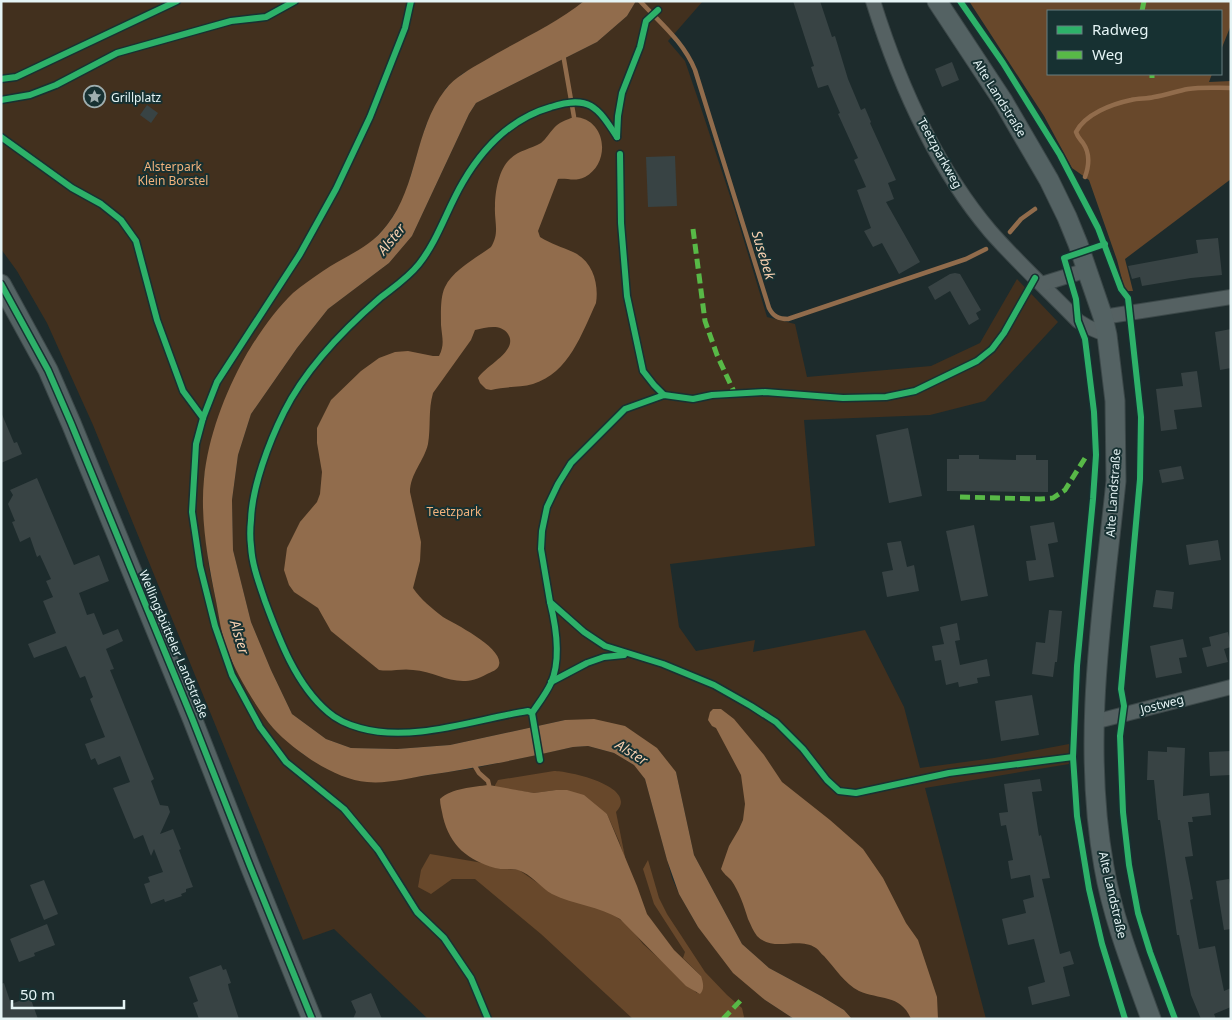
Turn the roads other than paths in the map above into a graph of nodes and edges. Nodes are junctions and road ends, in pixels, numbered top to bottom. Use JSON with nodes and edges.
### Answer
{"nodes":[{"id":1,"x":873,"y":1,"type":"edge"},
{"id":2,"x":937,"y":1,"type":"edge"},
{"id":3,"x":1087,"y":270,"type":"junction"},
{"id":4,"x":1,"y":284,"type":"edge"},
{"id":5,"x":1042,"y":284,"type":"junction"},
{"id":6,"x":1231,"y":297,"type":"edge"},
{"id":7,"x":1105,"y":326,"type":"junction"},
{"id":8,"x":1231,"y":687,"type":"edge"},
{"id":9,"x":1094,"y":722,"type":"junction"},
{"id":10,"x":312,"y":1019,"type":"edge"},
{"id":11,"x":1151,"y":1019,"type":"edge"}],
"edges":[{"from":1,"to":5,"type":"street","name":"Teetzparkweg"},
{"from":2,"to":3,"type":"main road","name":"Alte Landstraße"},
{"from":3,"to":5,"type":"street"},
{"from":3,"to":7,"type":"main road","name":"Alte Landstraße"},
{"from":4,"to":10,"type":"main road","name":"Wellingsbütteler Landstraße"},
{"from":5,"to":7,"type":"street","name":"Teetzparkweg"},
{"from":6,"to":7,"type":"street"},
{"from":7,"to":9,"type":"main road","name":"Alte Landstraße"},
{"from":8,"to":9,"type":"street","name":"Jostweg"},
{"from":9,"to":11,"type":"main road","name":"Alte Landstraße"}]}
